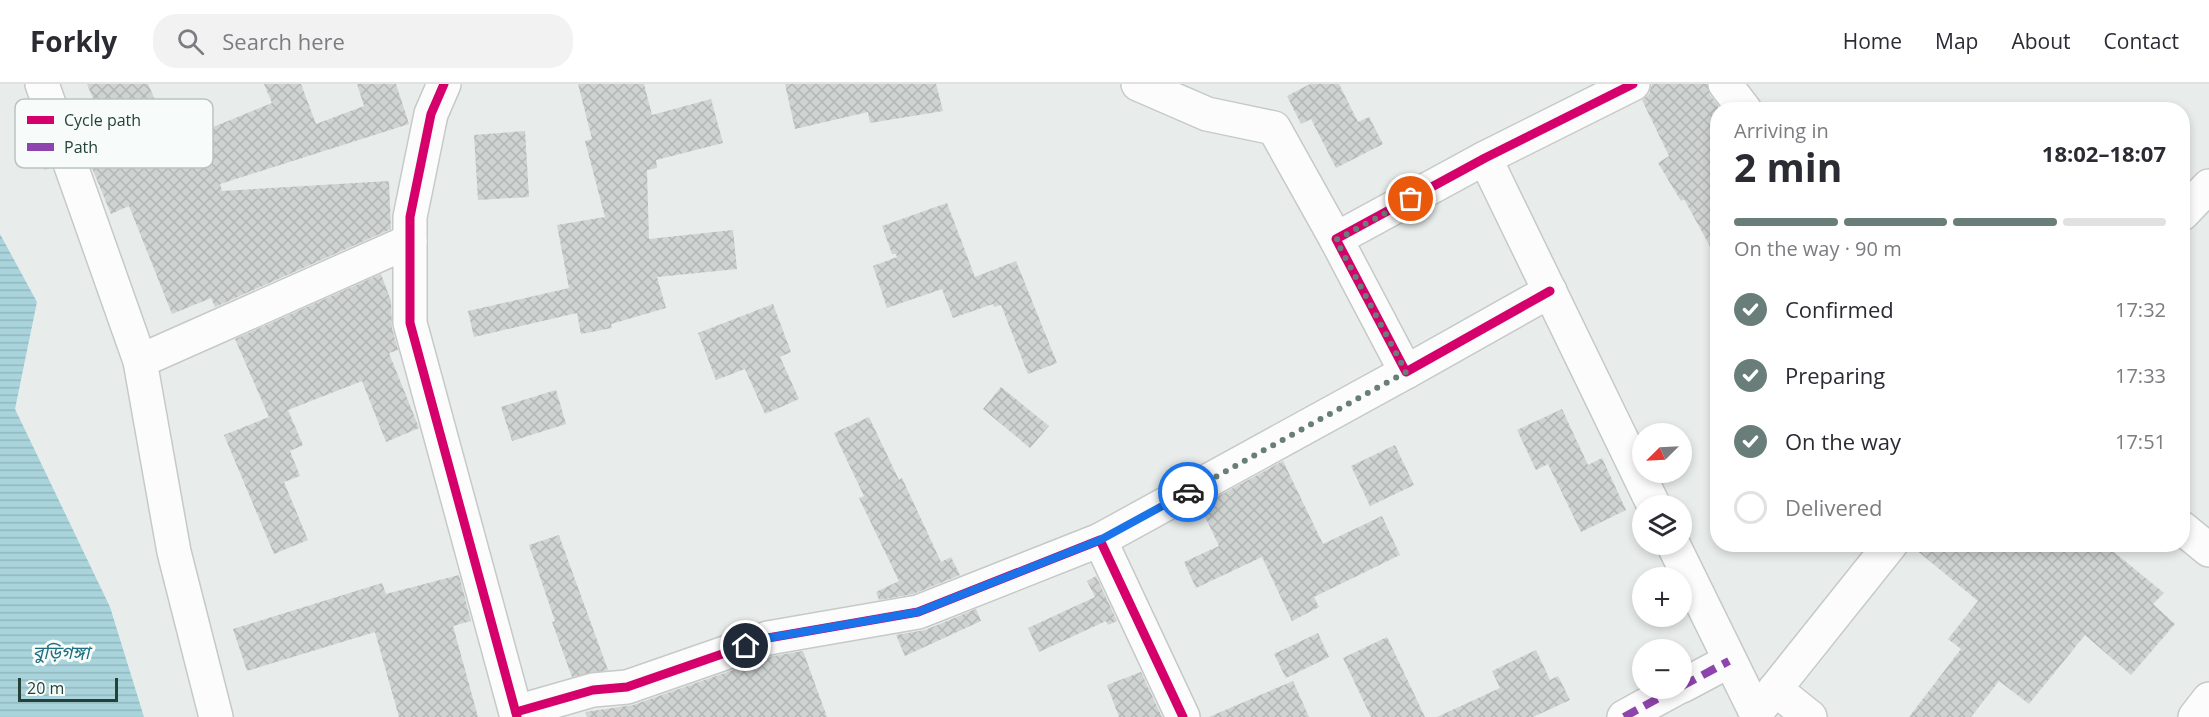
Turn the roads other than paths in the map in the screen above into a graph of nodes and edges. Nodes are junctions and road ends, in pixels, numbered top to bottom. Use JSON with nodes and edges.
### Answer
{"nodes":[{"id":1,"x":42,"y":84,"type":"edge"},
{"id":2,"x":444,"y":84,"type":"edge"},
{"id":3,"x":1138,"y":84,"type":"edge"},
{"id":4,"x":1633,"y":84,"type":"edge"},
{"id":5,"x":1725,"y":84,"type":"edge"},
{"id":6,"x":47,"y":99,"type":"edge"},
{"id":7,"x":1739,"y":102,"type":"edge"},
{"id":8,"x":1485,"y":158,"type":"junction"},
{"id":9,"x":72,"y":168,"type":"edge"},
{"id":10,"x":2209,"y":186,"type":"edge"},
{"id":11,"x":2190,"y":206,"type":"edge"},
{"id":12,"x":1336,"y":240,"type":"junction"},
{"id":13,"x":410,"y":241,"type":"junction"},
{"id":14,"x":1550,"y":291,"type":"junction"},
{"id":15,"x":141,"y":361,"type":"junction"},
{"id":16,"x":1406,"y":372,"type":"junction"},
{"id":17,"x":1649,"y":495,"type":"edge"},
{"id":18,"x":2190,"y":535,"type":"edge"},
{"id":19,"x":1100,"y":540,"type":"junction"},
{"id":20,"x":2209,"y":550,"type":"edge"},
{"id":21,"x":1885,"y":552,"type":"edge"},
{"id":22,"x":1678,"y":555,"type":"edge"},
{"id":23,"x":1729,"y":661,"type":"junction"},
{"id":24,"x":1692,"y":681,"type":"edge"},
{"id":25,"x":1775,"y":689,"type":"junction"},
{"id":26,"x":1657,"y":699,"type":"edge"},
{"id":27,"x":2209,"y":699,"type":"edge"},
{"id":28,"x":516,"y":715,"type":"edge"},
{"id":29,"x":216,"y":717,"type":"edge"},
{"id":30,"x":1183,"y":717,"type":"edge"},
{"id":31,"x":1624,"y":717,"type":"edge"},
{"id":32,"x":1810,"y":717,"type":"edge"},
{"id":33,"x":2195,"y":717,"type":"edge"}],
"edges":[{"from":1,"to":6,"type":"street"},
{"from":2,"to":13,"type":"street"},
{"from":3,"to":12,"type":"street"},
{"from":4,"to":8,"type":"street"},
{"from":5,"to":7,"type":"street"},
{"from":8,"to":12,"type":"street"},
{"from":8,"to":14,"type":"street"},
{"from":9,"to":15,"type":"street"},
{"from":10,"to":11,"type":"street"},
{"from":12,"to":16,"type":"street"},
{"from":13,"to":15,"type":"street"},
{"from":13,"to":28,"type":"street"},
{"from":14,"to":16,"type":"street"},
{"from":14,"to":17,"type":"street"},
{"from":15,"to":29,"type":"street"},
{"from":16,"to":19,"type":"street"},
{"from":18,"to":20,"type":"street"},
{"from":19,"to":28,"type":"street"},
{"from":19,"to":30,"type":"street"},
{"from":21,"to":25,"type":"street"},
{"from":22,"to":23,"type":"street"},
{"from":23,"to":24,"type":"street"},
{"from":23,"to":25,"type":"street"},
{"from":25,"to":32,"type":"street"},
{"from":26,"to":31,"type":"street"},
{"from":27,"to":33,"type":"street"}]}
